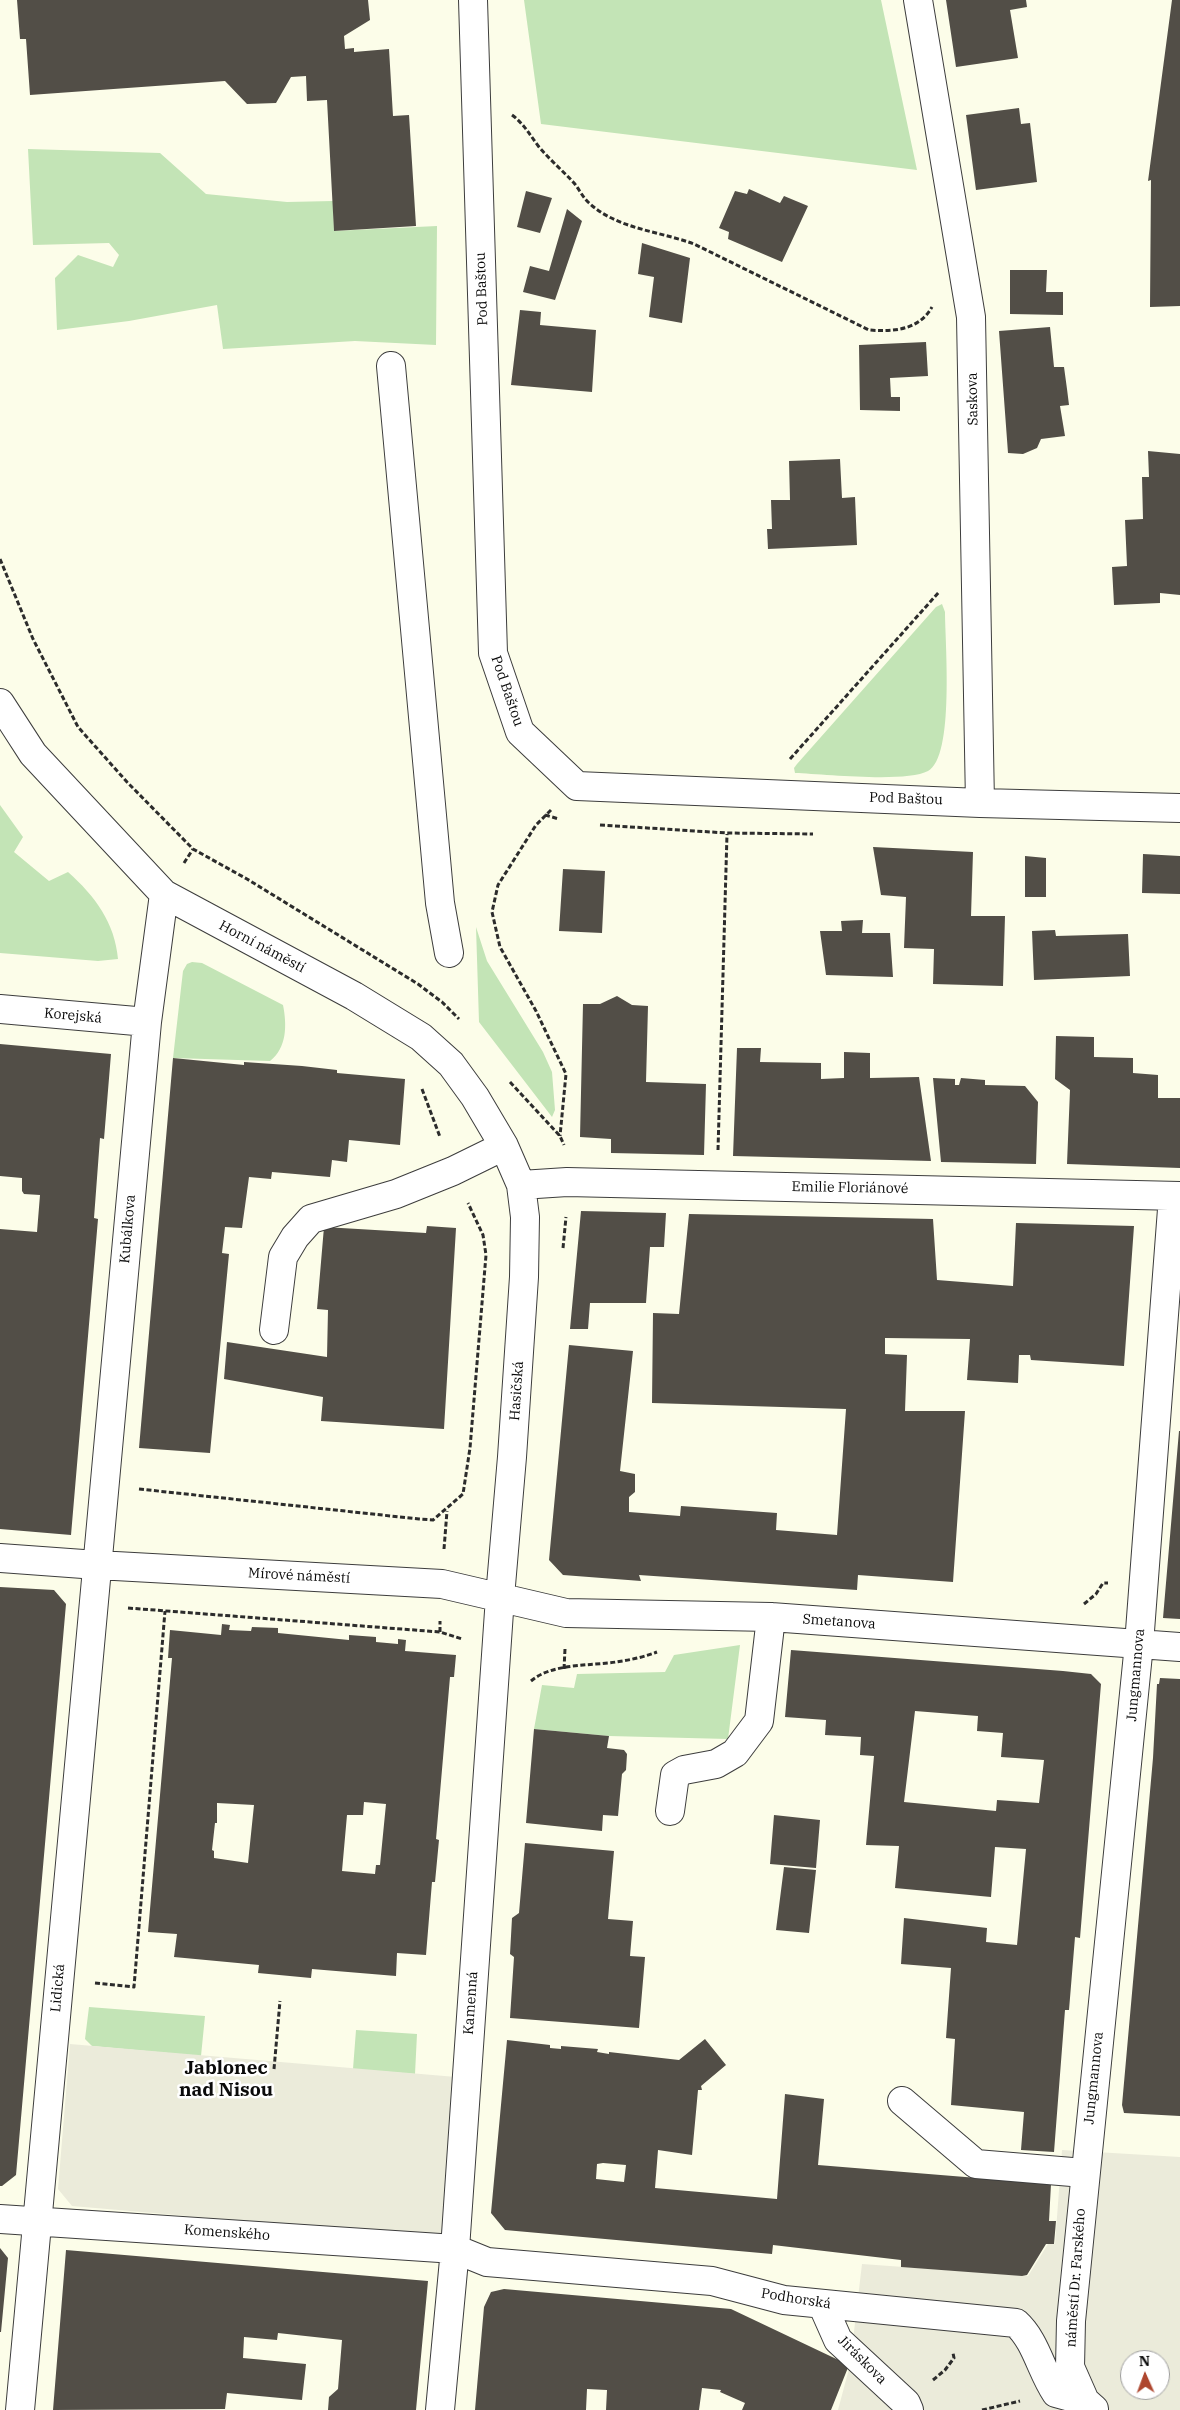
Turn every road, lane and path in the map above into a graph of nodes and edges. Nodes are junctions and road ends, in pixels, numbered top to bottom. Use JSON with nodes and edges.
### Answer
{"nodes":[{"id":1,"x":473,"y":0,"type":"edge"},
{"id":2,"x":918,"y":0,"type":"edge"},
{"id":3,"x":477,"y":112,"type":"junction"},
{"id":4,"x":934,"y":303,"type":"dead end"},
{"id":5,"x":391,"y":366,"type":"dead end"},
{"id":6,"x":0,"y":559,"type":"edge"},
{"id":7,"x":941,"y":590,"type":"dead end"},
{"id":8,"x":0,"y":703,"type":"edge"},
{"id":9,"x":788,"y":762,"type":"dead end"},
{"id":10,"x":980,"y":802,"type":"junction"},
{"id":11,"x":1180,"y":808,"type":"edge"},
{"id":12,"x":566,"y":820,"type":"dead end"},
{"id":13,"x":593,"y":824,"type":"dead end"},
{"id":14,"x":164,"y":894,"type":"junction"},
{"id":15,"x":449,"y":953,"type":"dead end"},
{"id":16,"x":418,"y":984,"type":"dead end"},
{"id":17,"x":0,"y":1009,"type":"edge"},
{"id":18,"x":147,"y":1022,"type":"junction"},
{"id":19,"x":560,"y":1136,"type":"dead end"},
{"id":20,"x":504,"y":1146,"type":"junction"},
{"id":21,"x":521,"y":1185,"type":"junction"},
{"id":22,"x":717,"y":1185,"type":"junction"},
{"id":23,"x":1176,"y":1196,"type":"edge"},
{"id":24,"x":274,"y":1330,"type":"dead end"},
{"id":25,"x":135,"y":1489,"type":"dead end"},
{"id":26,"x":447,"y":1510,"type":"dead end"},
{"id":27,"x":0,"y":1558,"type":"edge"},
{"id":28,"x":97,"y":1565,"type":"junction"},
{"id":29,"x":1103,"y":1583,"type":"dead end"},
{"id":30,"x":1096,"y":1594,"type":"dead end"},
{"id":31,"x":500,"y":1597,"type":"junction"},
{"id":32,"x":123,"y":1608,"type":"dead end"},
{"id":33,"x":165,"y":1611,"type":"junction"},
{"id":34,"x":771,"y":1617,"type":"junction"},
{"id":35,"x":440,"y":1632,"type":"dead end"},
{"id":36,"x":1140,"y":1644,"type":"junction"},
{"id":37,"x":1180,"y":1647,"type":"edge"},
{"id":38,"x":670,"y":1811,"type":"dead end"},
{"id":39,"x":90,"y":1983,"type":"dead end"},
{"id":40,"x":280,"y":2001,"type":"dead end"},
{"id":41,"x":274,"y":2069,"type":"dead end"},
{"id":42,"x":902,"y":2101,"type":"dead end"},
{"id":43,"x":1085,"y":2163,"type":"junction"},
{"id":44,"x":0,"y":2219,"type":"edge"},
{"id":45,"x":38,"y":2220,"type":"junction"},
{"id":46,"x":454,"y":2249,"type":"junction"},
{"id":47,"x":822,"y":2304,"type":"junction"},
{"id":48,"x":954,"y":2358,"type":"dead end"},
{"id":49,"x":945,"y":2370,"type":"dead end"},
{"id":50,"x":1090,"y":2406,"type":"edge"},
{"id":51,"x":20,"y":2410,"type":"edge"},
{"id":52,"x":440,"y":2410,"type":"edge"},
{"id":53,"x":909,"y":2410,"type":"edge"}],
"edges":[{"from":1,"to":3,"type":"street","name":"Pod Baštou"},
{"from":2,"to":10,"type":"street","name":"Saskova"},
{"from":3,"to":4,"type":"path"},
{"from":3,"to":10,"type":"street","name":"Pod Baštou"},
{"from":5,"to":15,"type":"street"},
{"from":6,"to":16,"type":"path"},
{"from":7,"to":9,"type":"path"},
{"from":8,"to":14,"type":"street","name":"Horní náměstí"},
{"from":10,"to":11,"type":"street","name":"Pod Baštou"},
{"from":12,"to":19,"type":"path"},
{"from":13,"to":22,"type":"path"},
{"from":14,"to":18,"type":"street","name":"Kubálkova"},
{"from":14,"to":20,"type":"street","name":"Horní náměstí"},
{"from":17,"to":18,"type":"street","name":"Korejská"},
{"from":18,"to":28,"type":"street","name":"Kubálkova"},
{"from":20,"to":21,"type":"street","name":"Horní náměstí"},
{"from":20,"to":24,"type":"street"},
{"from":21,"to":22,"type":"street","name":"Emilie Floriánové"},
{"from":21,"to":31,"type":"street","name":"Hasičská"},
{"from":22,"to":23,"type":"street","name":"Emilie Floriánové"},
{"from":23,"to":36,"type":"street","name":"Jungmannova"},
{"from":25,"to":26,"type":"path"},
{"from":27,"to":28,"type":"street","name":"Mírové náměstí"},
{"from":28,"to":31,"type":"street","name":"Mírové náměstí"},
{"from":28,"to":45,"type":"street","name":"Lidická"},
{"from":29,"to":30,"type":"path"},
{"from":31,"to":34,"type":"street","name":"Smetanova"},
{"from":31,"to":46,"type":"street","name":"Kamenná"},
{"from":32,"to":33,"type":"path"},
{"from":33,"to":35,"type":"path"},
{"from":33,"to":39,"type":"path"},
{"from":34,"to":36,"type":"street","name":"Smetanova"},
{"from":34,"to":38,"type":"street"},
{"from":36,"to":37,"type":"street","name":"Smetanova"},
{"from":36,"to":43,"type":"street","name":"Jungmannova"},
{"from":40,"to":41,"type":"path"},
{"from":42,"to":43,"type":"street"},
{"from":43,"to":50,"type":"street","name":"náměstí Dr. Farského"},
{"from":44,"to":45,"type":"street","name":"Komenského"},
{"from":45,"to":46,"type":"street","name":"Komenského"},
{"from":45,"to":51,"type":"street","name":"Lidická"},
{"from":46,"to":47,"type":"street","name":"Podhorská"},
{"from":46,"to":52,"type":"street","name":"Kamenná"},
{"from":47,"to":50,"type":"street","name":"Podhorská"},
{"from":47,"to":53,"type":"street","name":"Jiráskova"},
{"from":48,"to":49,"type":"path"}]}
